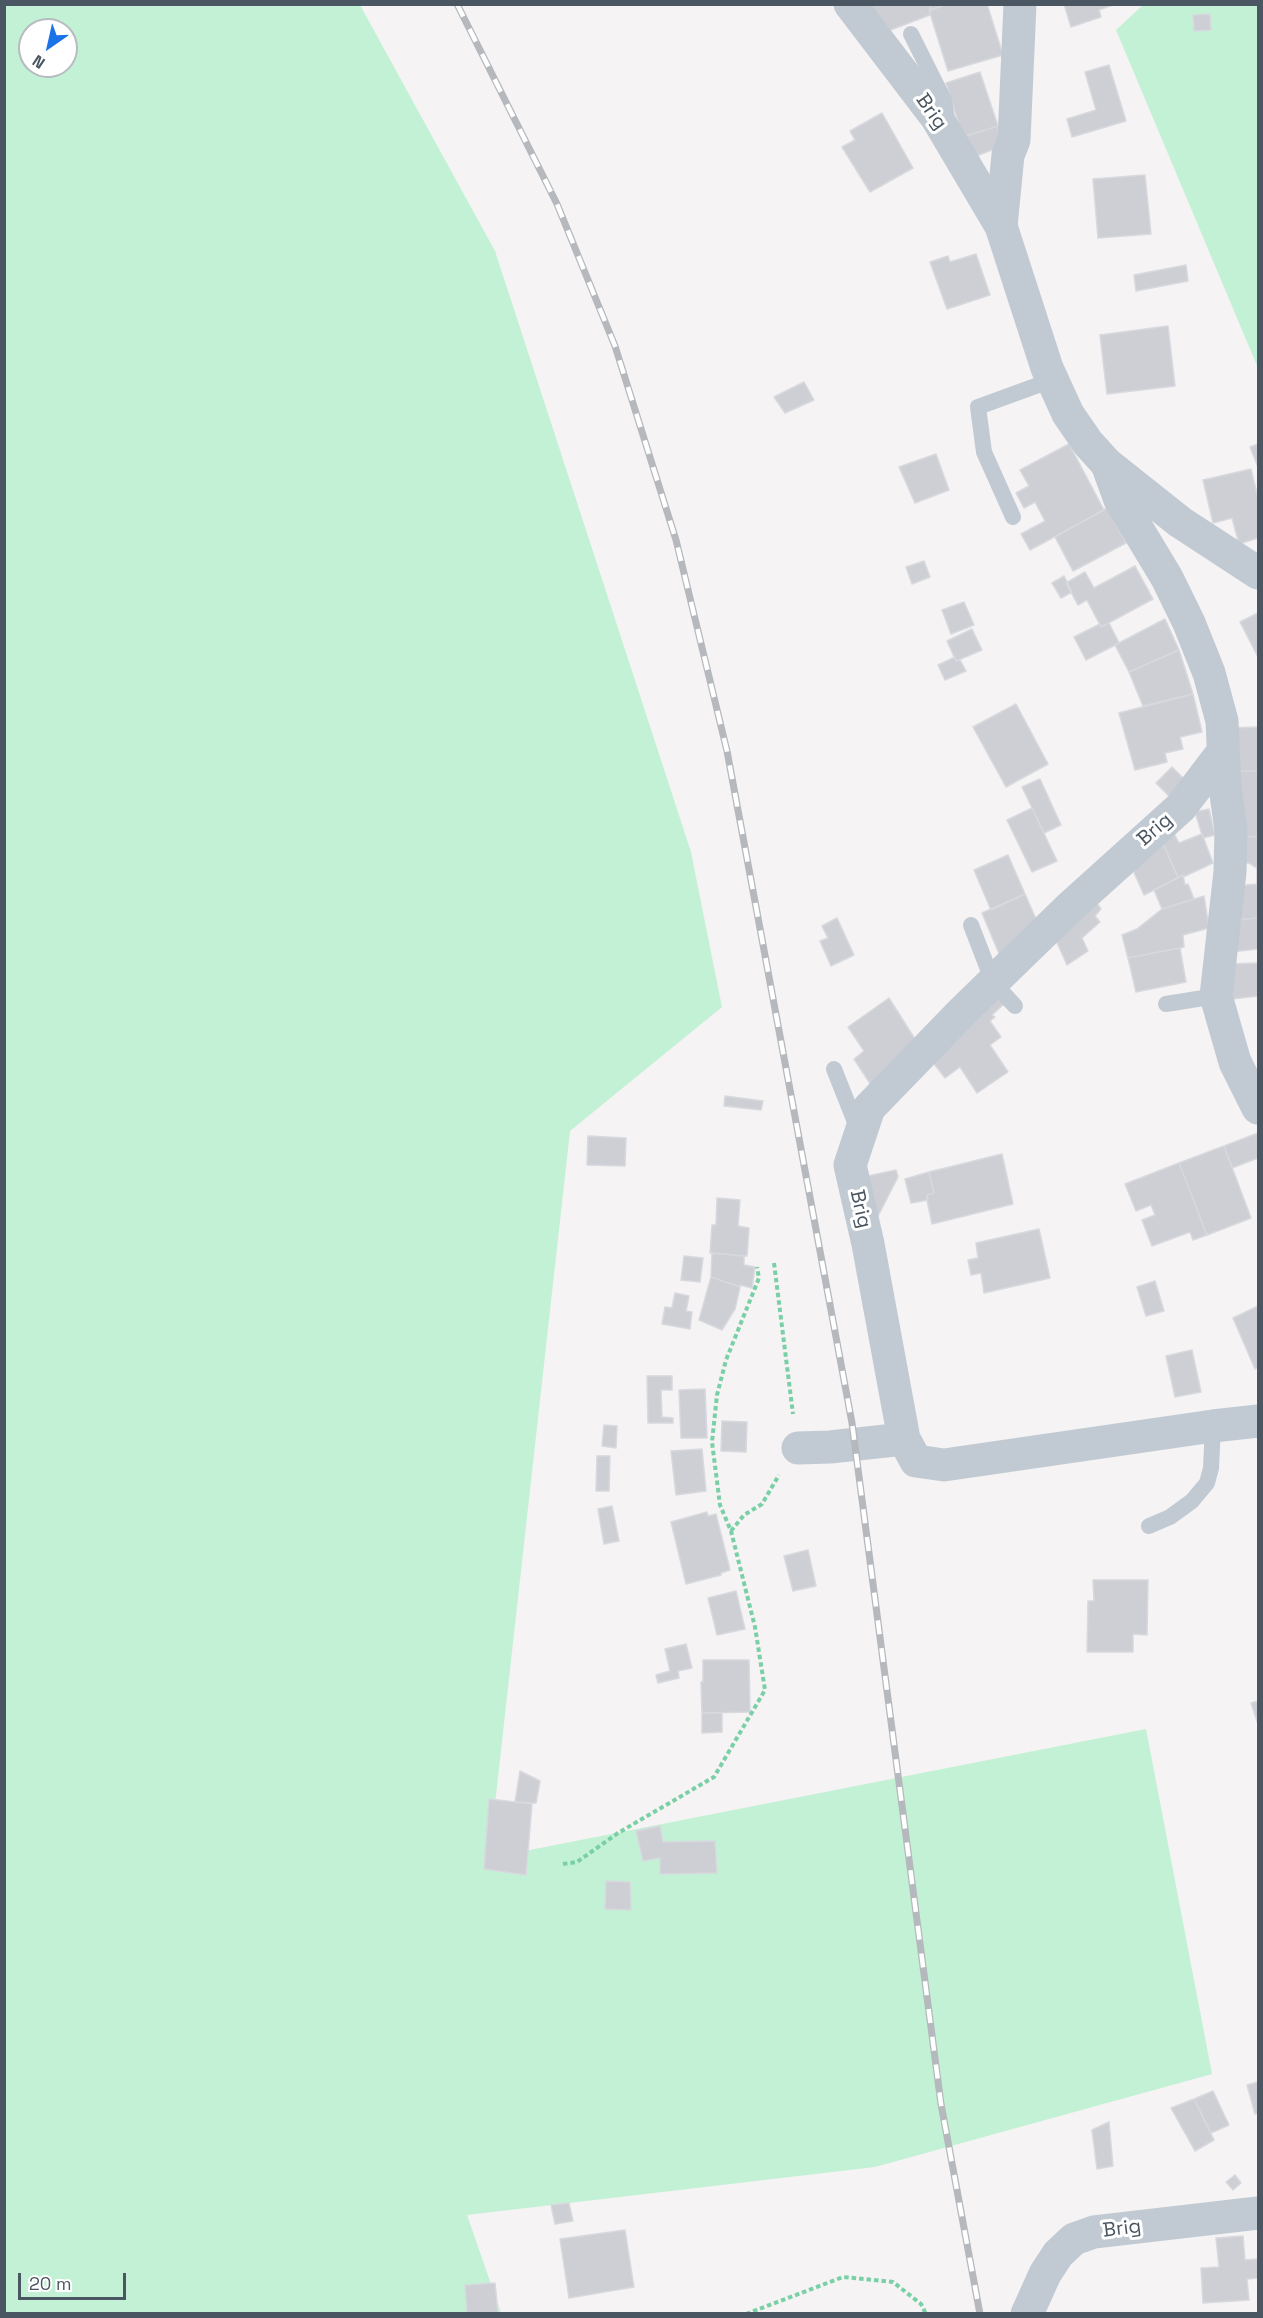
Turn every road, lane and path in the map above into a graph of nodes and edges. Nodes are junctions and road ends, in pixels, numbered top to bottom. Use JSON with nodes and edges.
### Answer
{"nodes":[{"id":1,"x":850,"y":4,"type":"edge"},
{"id":2,"x":1020,"y":4,"type":"edge"},
{"id":3,"x":912,"y":34,"type":"dead end"},
{"id":4,"x":950,"y":139,"type":"junction"},
{"id":5,"x":1001,"y":226,"type":"junction"},
{"id":6,"x":1052,"y":380,"type":"junction"},
{"id":7,"x":1107,"y":464,"type":"junction"},
{"id":8,"x":1013,"y":517,"type":"dead end"},
{"id":9,"x":1258,"y":573,"type":"edge"},
{"id":10,"x":1222,"y":753,"type":"junction"},
{"id":11,"x":970,"y":925,"type":"dead end"},
{"id":12,"x":993,"y":982,"type":"junction"},
{"id":13,"x":1216,"y":996,"type":"junction"},
{"id":14,"x":1166,"y":1004,"type":"dead end"},
{"id":15,"x":1015,"y":1006,"type":"dead end"},
{"id":16,"x":834,"y":1069,"type":"dead end"},
{"id":17,"x":1258,"y":1108,"type":"edge"},
{"id":18,"x":860,"y":1135,"type":"junction"},
{"id":19,"x":774,"y":1263,"type":"dead end"},
{"id":20,"x":758,"y":1267,"type":"dead end"},
{"id":21,"x":1258,"y":1421,"type":"edge"},
{"id":22,"x":1213,"y":1426,"type":"junction"},
{"id":23,"x":904,"y":1439,"type":"junction"},
{"id":24,"x":789,"y":1462,"type":"junction"},
{"id":25,"x":1149,"y":1526,"type":"dead end"},
{"id":26,"x":731,"y":1531,"type":"junction"},
{"id":27,"x":563,"y":1864,"type":"dead end"},
{"id":28,"x":1258,"y":2213,"type":"edge"},
{"id":29,"x":746,"y":2313,"type":"edge"},
{"id":30,"x":926,"y":2313,"type":"edge"},
{"id":31,"x":1027,"y":2313,"type":"edge"}],
"edges":[{"from":1,"to":4,"type":"street","name":"Brig"},
{"from":2,"to":5,"type":"street","name":"Brig"},
{"from":3,"to":4,"type":"lane"},
{"from":4,"to":5,"type":"street","name":"Brig"},
{"from":5,"to":6,"type":"street","name":"Brig"},
{"from":6,"to":7,"type":"street","name":"Brig"},
{"from":6,"to":8,"type":"lane"},
{"from":7,"to":9,"type":"street","name":"Brig"},
{"from":7,"to":10,"type":"street","name":"Brig"},
{"from":10,"to":12,"type":"street","name":"Brig"},
{"from":10,"to":13,"type":"street","name":"Brig"},
{"from":11,"to":12,"type":"lane"},
{"from":12,"to":15,"type":"lane"},
{"from":12,"to":18,"type":"street","name":"Brig"},
{"from":13,"to":14,"type":"lane"},
{"from":13,"to":17,"type":"street","name":"Brig"},
{"from":16,"to":18,"type":"lane"},
{"from":18,"to":23,"type":"street","name":"Brig"},
{"from":19,"to":24,"type":"path"},
{"from":20,"to":26,"type":"path"},
{"from":21,"to":22,"type":"street","name":"Brig"},
{"from":22,"to":23,"type":"street","name":"Brig"},
{"from":22,"to":25,"type":"lane"},
{"from":23,"to":24,"type":"street"},
{"from":24,"to":26,"type":"path"},
{"from":26,"to":27,"type":"path"},
{"from":28,"to":31,"type":"street","name":"Brig"},
{"from":29,"to":30,"type":"path"}]}
